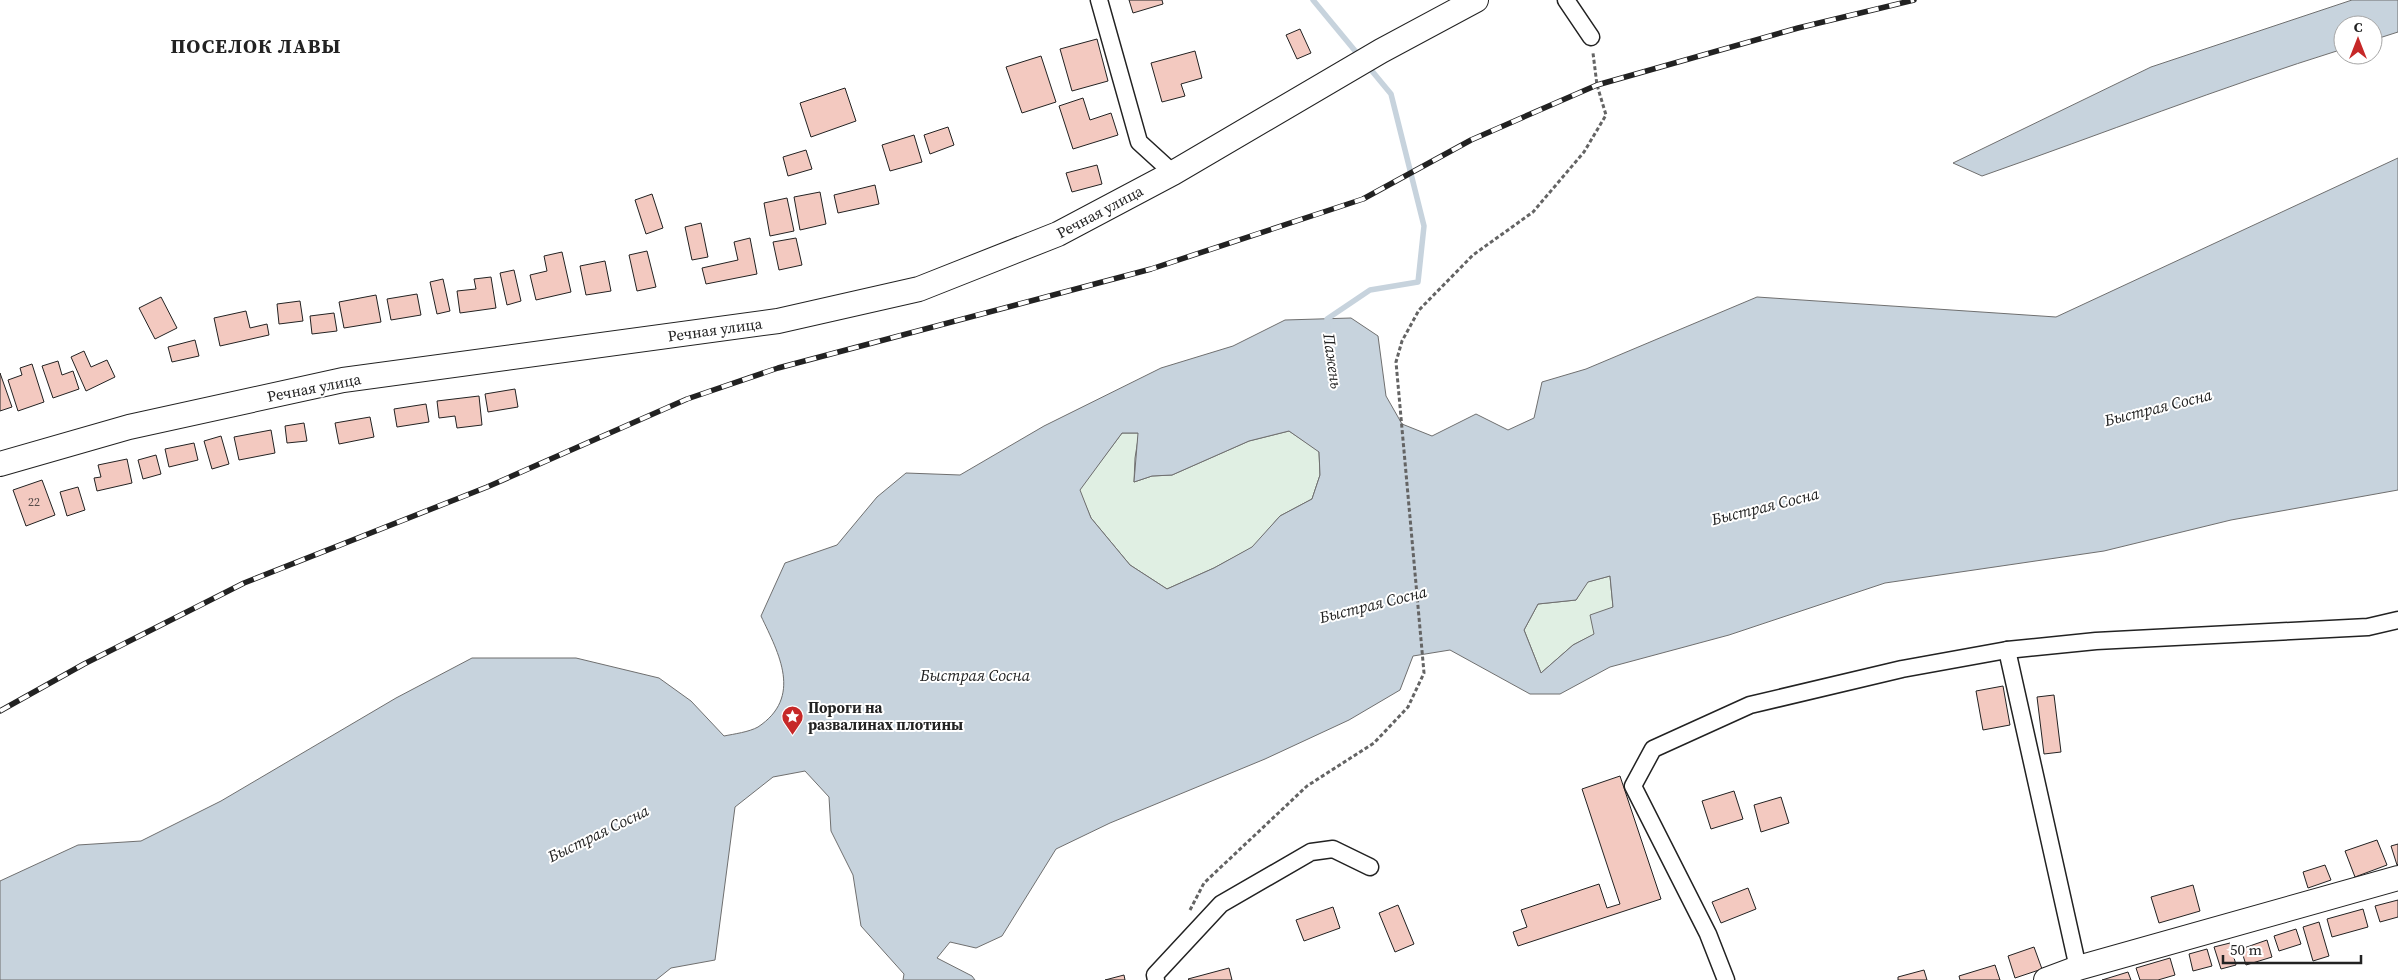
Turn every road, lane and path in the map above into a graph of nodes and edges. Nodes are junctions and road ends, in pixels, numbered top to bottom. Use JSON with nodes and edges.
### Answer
{"nodes":[{"id":1,"x":1098,"y":0,"type":"edge"},
{"id":2,"x":1476,"y":0,"type":"edge"},
{"id":3,"x":1566,"y":0,"type":"edge"},
{"id":4,"x":1591,"y":37,"type":"joint"},
{"id":5,"x":1173,"y":173,"type":"junction"},
{"id":6,"x":0,"y":464,"type":"edge"},
{"id":7,"x":2398,"y":620,"type":"edge"},
{"id":8,"x":2007,"y":650,"type":"junction"},
{"id":9,"x":1370,"y":867,"type":"dead end"},
{"id":10,"x":2398,"y":878,"type":"edge"},
{"id":11,"x":1186,"y":917,"type":"dead end"},
{"id":12,"x":2078,"y":968,"type":"junction"},
{"id":13,"x":1156,"y":980,"type":"edge"},
{"id":14,"x":1726,"y":980,"type":"edge"},
{"id":15,"x":2046,"y":980,"type":"edge"}],
"edges":[{"from":1,"to":5,"type":"street"},
{"from":2,"to":5,"type":"street","name":"Речная улица"},
{"from":3,"to":4,"type":"street"},
{"from":4,"to":11,"type":"path"},
{"from":5,"to":6,"type":"street","name":"Речная улица"},
{"from":7,"to":8,"type":"street"},
{"from":8,"to":12,"type":"street"},
{"from":8,"to":14,"type":"street"},
{"from":9,"to":13,"type":"street"},
{"from":10,"to":12,"type":"street"},
{"from":12,"to":15,"type":"street"}]}
